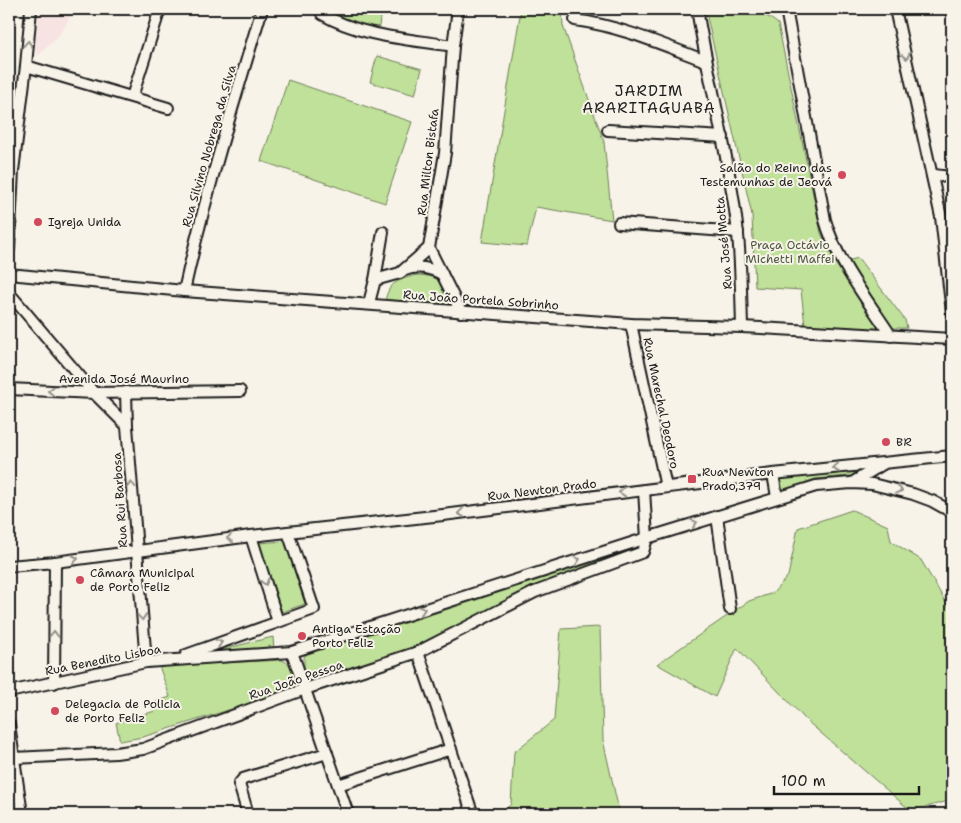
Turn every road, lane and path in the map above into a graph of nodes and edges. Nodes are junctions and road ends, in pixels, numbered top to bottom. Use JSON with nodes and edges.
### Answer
{"nodes":[{"id":1,"x":30,"y":9,"type":"edge"},
{"id":2,"x":160,"y":9,"type":"edge"},
{"id":3,"x":262,"y":9,"type":"edge"},
{"id":4,"x":321,"y":9,"type":"edge"},
{"id":5,"x":458,"y":9,"type":"edge"},
{"id":6,"x":697,"y":9,"type":"edge"},
{"id":7,"x":786,"y":9,"type":"edge"},
{"id":8,"x":895,"y":9,"type":"edge"},
{"id":9,"x":575,"y":20,"type":"dead end"},
{"id":10,"x":453,"y":46,"type":"junction"},
{"id":11,"x":706,"y":61,"type":"junction"},
{"id":12,"x":26,"y":66,"type":"junction"},
{"id":13,"x":132,"y":97,"type":"junction"},
{"id":14,"x":168,"y":108,"type":"dead end"},
{"id":15,"x":608,"y":130,"type":"dead end"},
{"id":16,"x":723,"y":137,"type":"junction"},
{"id":17,"x":11,"y":171,"type":"edge"},
{"id":18,"x":933,"y":175,"type":"junction"},
{"id":19,"x":952,"y":178,"type":"edge"},
{"id":20,"x":619,"y":223,"type":"dead end"},
{"id":21,"x":383,"y":232,"type":"dead end"},
{"id":22,"x":738,"y":232,"type":"junction"},
{"id":23,"x":429,"y":248,"type":"junction"},
{"id":24,"x":9,"y":249,"type":"edge"},
{"id":25,"x":400,"y":273,"type":"junction"},
{"id":26,"x":9,"y":274,"type":"edge"},
{"id":27,"x":442,"y":274,"type":"junction"},
{"id":28,"x":375,"y":280,"type":"junction"},
{"id":29,"x":184,"y":291,"type":"junction"},
{"id":30,"x":9,"y":293,"type":"edge"},
{"id":31,"x":369,"y":303,"type":"junction"},
{"id":32,"x":461,"y":312,"type":"junction"},
{"id":33,"x":952,"y":313,"type":"edge"},
{"id":34,"x":631,"y":324,"type":"junction"},
{"id":35,"x":742,"y":327,"type":"junction"},
{"id":36,"x":891,"y":336,"type":"junction"},
{"id":37,"x":952,"y":339,"type":"edge"},
{"id":38,"x":9,"y":389,"type":"edge"},
{"id":39,"x":240,"y":391,"type":"dead end"},
{"id":40,"x":126,"y":392,"type":"junction"},
{"id":41,"x":94,"y":393,"type":"junction"},
{"id":42,"x":127,"y":426,"type":"junction"},
{"id":43,"x":952,"y":456,"type":"edge"},
{"id":44,"x":884,"y":463,"type":"junction"},
{"id":45,"x":773,"y":474,"type":"junction"},
{"id":46,"x":851,"y":483,"type":"junction"},
{"id":47,"x":666,"y":487,"type":"junction"},
{"id":48,"x":644,"y":490,"type":"junction"},
{"id":49,"x":777,"y":497,"type":"junction"},
{"id":50,"x":952,"y":512,"type":"edge"},
{"id":51,"x":717,"y":516,"type":"junction"},
{"id":52,"x":288,"y":532,"type":"junction"},
{"id":53,"x":251,"y":536,"type":"junction"},
{"id":54,"x":647,"y":538,"type":"junction"},
{"id":55,"x":136,"y":551,"type":"junction"},
{"id":56,"x":55,"y":562,"type":"junction"},
{"id":57,"x":9,"y":566,"type":"edge"},
{"id":58,"x":730,"y":609,"type":"dead end"},
{"id":59,"x":278,"y":622,"type":"junction"},
{"id":60,"x":292,"y":652,"type":"junction"},
{"id":61,"x":418,"y":652,"type":"junction"},
{"id":62,"x":173,"y":660,"type":"junction"},
{"id":63,"x":146,"y":662,"type":"junction"},
{"id":64,"x":54,"y":683,"type":"junction"},
{"id":65,"x":305,"y":689,"type":"junction"},
{"id":66,"x":9,"y":692,"type":"edge"},
{"id":67,"x":9,"y":724,"type":"edge"},
{"id":68,"x":451,"y":748,"type":"junction"},
{"id":69,"x":327,"y":753,"type":"junction"},
{"id":70,"x":14,"y":758,"type":"junction"},
{"id":71,"x":338,"y":785,"type":"junction"},
{"id":72,"x":20,"y":801,"type":"junction"},
{"id":73,"x":9,"y":803,"type":"edge"},
{"id":74,"x":471,"y":809,"type":"dead end"},
{"id":75,"x":22,"y":814,"type":"edge"},
{"id":76,"x":248,"y":814,"type":"edge"},
{"id":77,"x":348,"y":814,"type":"edge"}],
"edges":[{"from":12,"to":1,"type":"street","one_way":true},
{"from":2,"to":13,"type":"street"},
{"from":3,"to":29,"type":"street","name":"Rua Silvino Nobrega da Silva"},
{"from":4,"to":10,"type":"street"},
{"from":5,"to":10,"type":"street","name":"Rua Milton Bistafa"},
{"from":6,"to":11,"type":"street","name":"Rua José Motta"},
{"from":7,"to":36,"type":"street"},
{"from":8,"to":18,"type":"street","one_way":true},
{"from":9,"to":11,"type":"street"},
{"from":10,"to":23,"type":"street","name":"Rua Milton Bistafa"},
{"from":11,"to":16,"type":"street","name":"Rua José Motta"},
{"from":12,"to":13,"type":"street"},
{"from":12,"to":17,"type":"street"},
{"from":13,"to":14,"type":"street"},
{"from":15,"to":16,"type":"street"},
{"from":16,"to":22,"type":"street","name":"Rua José Motta"},
{"from":17,"to":24,"type":"street"},
{"from":18,"to":19,"type":"street"},
{"from":18,"to":33,"type":"street"},
{"from":20,"to":22,"type":"street"},
{"from":21,"to":28,"type":"street"},
{"from":22,"to":35,"type":"street","name":"Rua José Motta"},
{"from":23,"to":25,"type":"street"},
{"from":23,"to":27,"type":"street"},
{"from":25,"to":27,"type":"street"},
{"from":25,"to":28,"type":"street"},
{"from":26,"to":29,"type":"street","name":"Rua João Portela Sobrinho"},
{"from":27,"to":32,"type":"street"},
{"from":28,"to":31,"type":"street"},
{"from":29,"to":31,"type":"street","name":"Rua João Portela Sobrinho"},
{"from":30,"to":41,"type":"street"},
{"from":31,"to":32,"type":"street","name":"Rua João Portela Sobrinho"},
{"from":32,"to":34,"type":"street","name":"Rua João Portela Sobrinho"},
{"from":34,"to":35,"type":"street","name":"Rua João Portela Sobrinho"},
{"from":34,"to":47,"type":"street","name":"Rua Marechal Deodoro"},
{"from":35,"to":36,"type":"street","name":"Rua João Portela Sobrinho"},
{"from":36,"to":37,"type":"street","name":"Rua João Portela Sobrinho"},
{"from":41,"to":38,"type":"street","name":"Avenida José Maurino","one_way":true},
{"from":39,"to":40,"type":"street","name":"Avenida José Maurino"},
{"from":40,"to":41,"type":"street","name":"Avenida José Maurino"},
{"from":40,"to":42,"type":"street","name":"Rua Rui Barbosa"},
{"from":41,"to":42,"type":"street"},
{"from":55,"to":42,"type":"street","name":"Rua Rui Barbosa","one_way":true},
{"from":43,"to":44,"type":"street","name":"Rua Newton Prado"},
{"from":44,"to":45,"type":"street","name":"Rua Newton Prado","one_way":true},
{"from":44,"to":46,"type":"street"},
{"from":45,"to":47,"type":"street","name":"Rua Newton Prado"},
{"from":45,"to":49,"type":"street"},
{"from":46,"to":49,"type":"street","name":"Rua Benedito Lisboa"},
{"from":46,"to":50,"type":"street","one_way":true},
{"from":47,"to":48,"type":"street","name":"Rua Newton Prado"},
{"from":48,"to":52,"type":"street","name":"Rua Newton Prado","one_way":true},
{"from":48,"to":54,"type":"street"},
{"from":49,"to":51,"type":"street","name":"Rua Benedito Lisboa"},
{"from":54,"to":51,"type":"street","name":"Rua Benedito Lisboa","one_way":true},
{"from":51,"to":58,"type":"street"},
{"from":52,"to":53,"type":"street","name":"Rua Newton Prado"},
{"from":52,"to":59,"type":"street"},
{"from":53,"to":55,"type":"street","name":"Rua Newton Prado","one_way":true},
{"from":53,"to":59,"type":"street","one_way":true},
{"from":60,"to":54,"type":"street","name":"Rua Benedito Lisboa","one_way":true},
{"from":54,"to":61,"type":"street","name":"Rua João Pessoa"},
{"from":56,"to":55,"type":"street","name":"Rua Newton Prado","one_way":true},
{"from":55,"to":63,"type":"street","name":"Rua Rui Barbosa","one_way":true},
{"from":56,"to":57,"type":"street","name":"Rua Newton Prado"},
{"from":64,"to":56,"type":"street","one_way":true},
{"from":62,"to":59,"type":"street","one_way":true},
{"from":60,"to":62,"type":"street","name":"Rua Benedito Lisboa"},
{"from":60,"to":65,"type":"street"},
{"from":61,"to":65,"type":"street","name":"Rua João Pessoa"},
{"from":61,"to":68,"type":"street"},
{"from":62,"to":63,"type":"street","name":"Rua Benedito Lisboa"},
{"from":63,"to":64,"type":"street","name":"Rua Benedito Lisboa"},
{"from":64,"to":66,"type":"street","name":"Rua Benedito Lisboa"},
{"from":65,"to":69,"type":"street"},
{"from":65,"to":70,"type":"street","name":"Rua João Pessoa"},
{"from":67,"to":70,"type":"street"},
{"from":68,"to":71,"type":"street"},
{"from":68,"to":74,"type":"street"},
{"from":69,"to":71,"type":"street"},
{"from":69,"to":76,"type":"street"},
{"from":70,"to":72,"type":"street"},
{"from":71,"to":77,"type":"street"},
{"from":72,"to":73,"type":"street"},
{"from":72,"to":75,"type":"street"}]}
